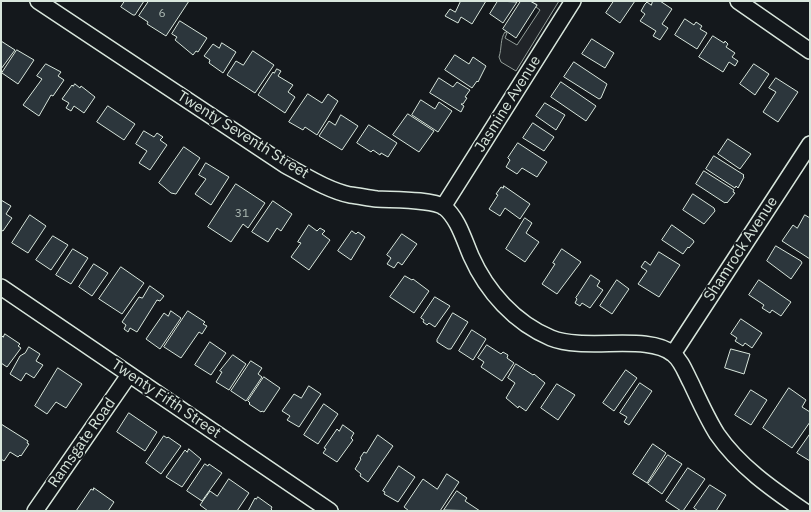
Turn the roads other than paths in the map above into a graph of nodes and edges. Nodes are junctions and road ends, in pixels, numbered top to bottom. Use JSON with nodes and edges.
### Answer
{"nodes":[{"id":1,"x":38,"y":1,"type":"edge"},
{"id":2,"x":573,"y":1,"type":"edge"},
{"id":3,"x":738,"y":1,"type":"edge"},
{"id":4,"x":810,"y":51,"type":"edge"},
{"id":5,"x":810,"y":144,"type":"edge"},
{"id":6,"x":443,"y":207,"type":"junction"},
{"id":7,"x":1,"y":288,"type":"edge"},
{"id":8,"x":673,"y":354,"type":"junction"},
{"id":9,"x":129,"y":375,"type":"junction"},
{"id":10,"x":320,"y":508,"type":"edge"},
{"id":11,"x":35,"y":511,"type":"edge"},
{"id":12,"x":804,"y":511,"type":"edge"}],
"edges":[{"from":1,"to":6,"type":"street","name":"Twenty Seventh Street"},
{"from":2,"to":6,"type":"street","name":"Jasmine Avenue"},
{"from":3,"to":4,"type":"street"},
{"from":5,"to":8,"type":"street","name":"Shamrock Avenue"},
{"from":6,"to":8,"type":"street"},
{"from":7,"to":9,"type":"street","name":"Twenty Fifth Street"},
{"from":8,"to":12,"type":"street"},
{"from":9,"to":10,"type":"street","name":"Twenty Fifth Street"},
{"from":9,"to":11,"type":"street","name":"Ramsgate Road"}]}
